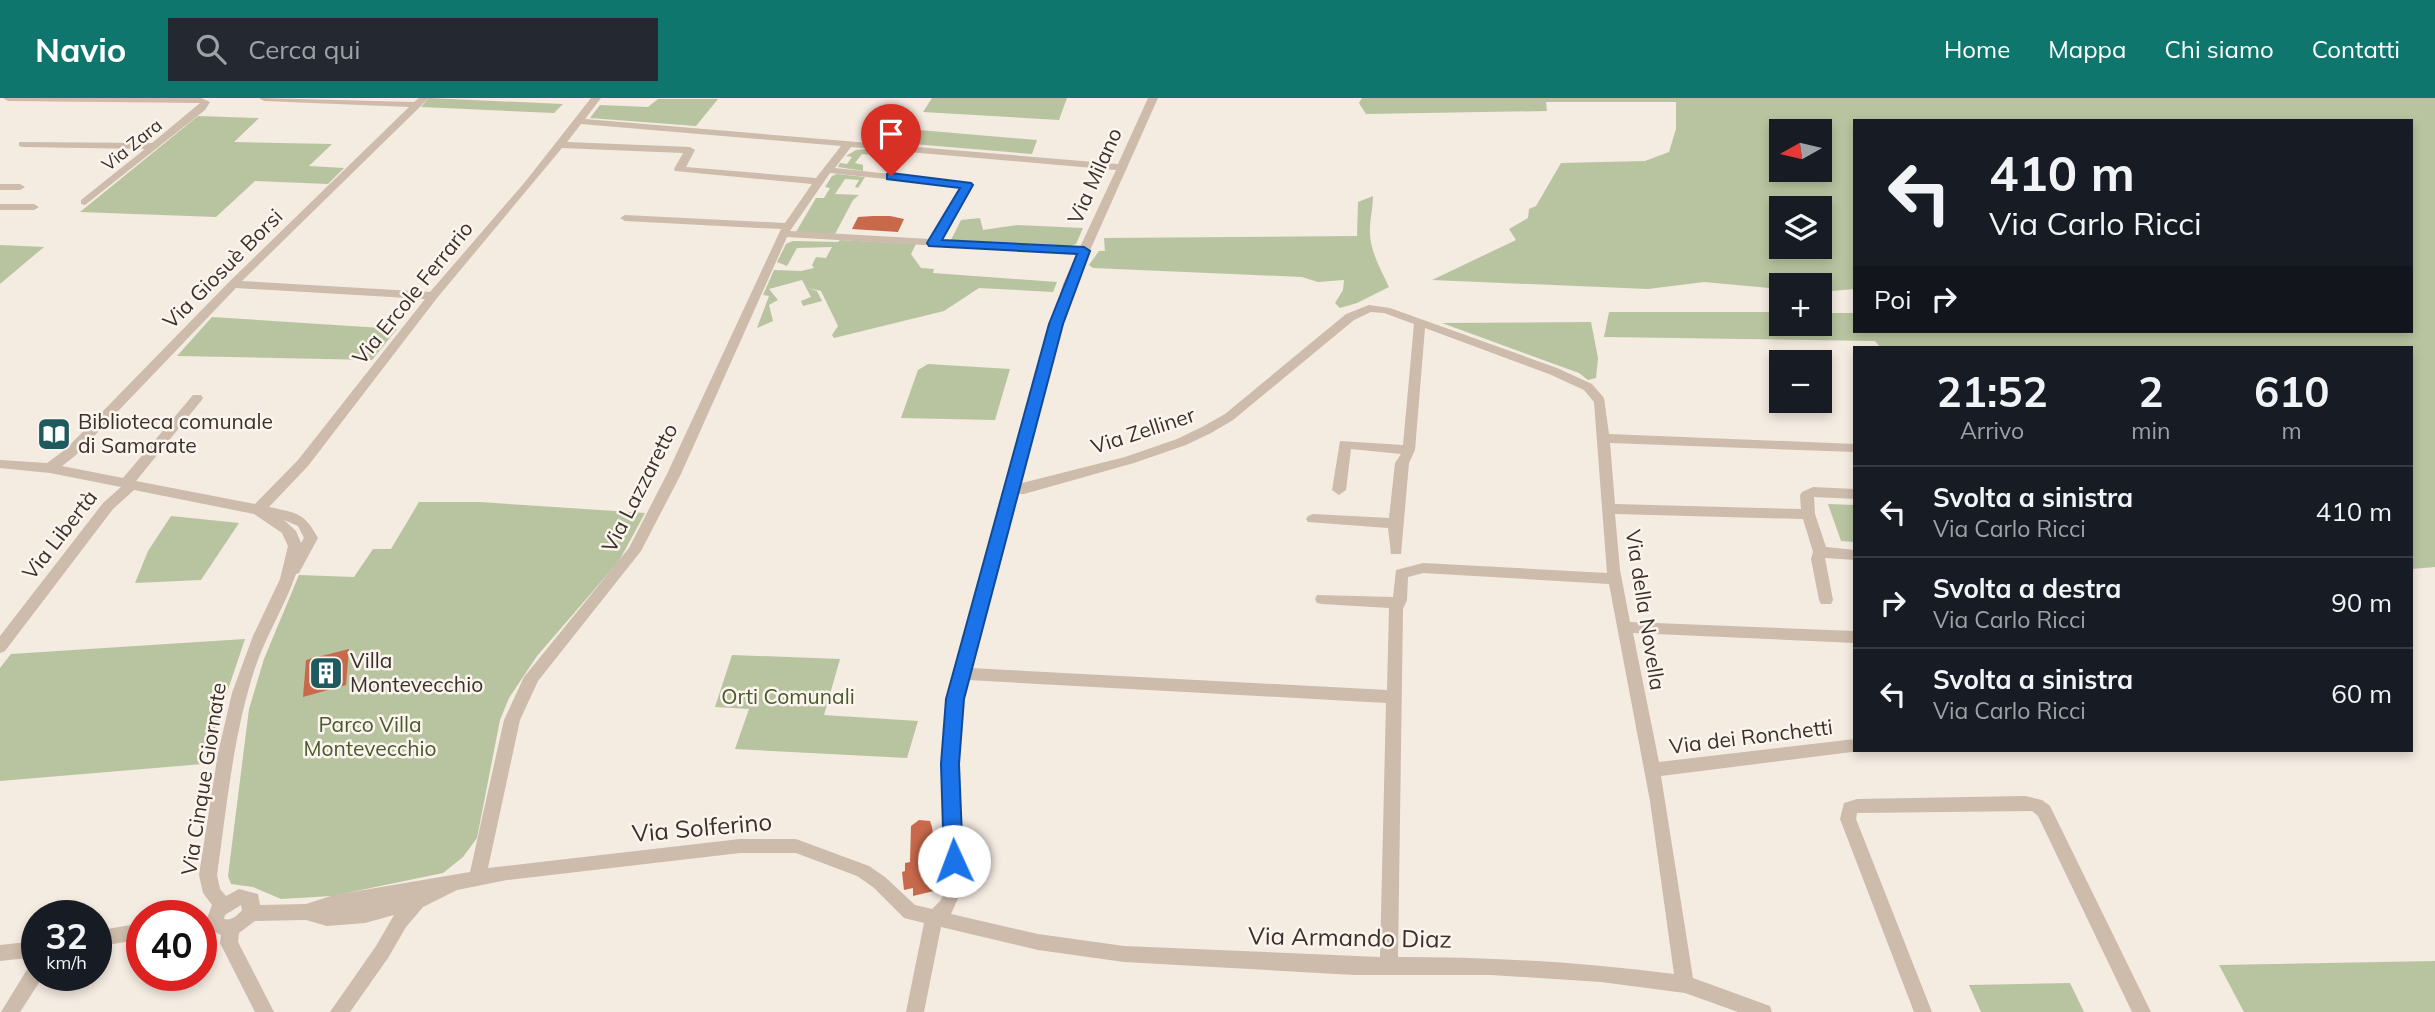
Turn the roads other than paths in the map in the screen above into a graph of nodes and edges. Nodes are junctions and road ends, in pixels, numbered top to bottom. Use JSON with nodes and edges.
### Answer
{"nodes":[{"id":1,"x":8,"y":98,"type":"edge"},
{"id":2,"x":264,"y":98,"type":"edge"},
{"id":3,"x":596,"y":98,"type":"edge"},
{"id":4,"x":1153,"y":98,"type":"edge"},
{"id":5,"x":421,"y":101,"type":"edge"},
{"id":6,"x":0,"y":104,"type":"edge"},
{"id":7,"x":580,"y":121,"type":"junction"},
{"id":8,"x":703,"y":130,"type":"junction"},
{"id":9,"x":849,"y":143,"type":"junction"},
{"id":10,"x":23,"y":144,"type":"dead end"},
{"id":11,"x":561,"y":145,"type":"junction"},
{"id":12,"x":156,"y":146,"type":"junction"},
{"id":13,"x":690,"y":150,"type":"junction"},
{"id":14,"x":1122,"y":167,"type":"junction"},
{"id":15,"x":823,"y":175,"type":"junction"},
{"id":16,"x":0,"y":187,"type":"edge"},
{"id":17,"x":20,"y":187,"type":"dead end"},
{"id":18,"x":85,"y":202,"type":"dead end"},
{"id":19,"x":0,"y":207,"type":"edge"},
{"id":20,"x":34,"y":207,"type":"dead end"},
{"id":21,"x":625,"y":218,"type":"dead end"},
{"id":22,"x":785,"y":230,"type":"junction"},
{"id":23,"x":933,"y":243,"type":"junction"},
{"id":24,"x":1084,"y":251,"type":"junction"},
{"id":25,"x":233,"y":284,"type":"junction"},
{"id":26,"x":433,"y":296,"type":"junction"},
{"id":27,"x":1374,"y":307,"type":"joint"},
{"id":28,"x":1420,"y":321,"type":"junction"},
{"id":29,"x":197,"y":398,"type":"dead end"},
{"id":30,"x":1603,"y":438,"type":"junction"},
{"id":31,"x":1853,"y":448,"type":"edge"},
{"id":32,"x":1409,"y":450,"type":"junction"},
{"id":33,"x":0,"y":464,"type":"edge"},
{"id":34,"x":50,"y":468,"type":"junction"},
{"id":35,"x":128,"y":484,"type":"junction"},
{"id":36,"x":1010,"y":489,"type":"junction"},
{"id":37,"x":1339,"y":490,"type":"dead end"},
{"id":38,"x":1853,"y":494,"type":"edge"},
{"id":39,"x":1608,"y":509,"type":"junction"},
{"id":40,"x":258,"y":510,"type":"junction"},
{"id":41,"x":1808,"y":514,"type":"junction"},
{"id":42,"x":1313,"y":519,"type":"dead end"},
{"id":43,"x":1395,"y":523,"type":"junction"},
{"id":44,"x":1396,"y":550,"type":"dead end"},
{"id":45,"x":1820,"y":552,"type":"junction"},
{"id":46,"x":1853,"y":555,"type":"edge"},
{"id":47,"x":1615,"y":579,"type":"junction"},
{"id":48,"x":1322,"y":599,"type":"dead end"},
{"id":49,"x":1826,"y":600,"type":"dead end"},
{"id":50,"x":1399,"y":603,"type":"junction"},
{"id":51,"x":1624,"y":627,"type":"junction"},
{"id":52,"x":1853,"y":637,"type":"edge"},
{"id":53,"x":0,"y":647,"type":"edge"},
{"id":54,"x":962,"y":674,"type":"junction"},
{"id":55,"x":1393,"y":697,"type":"junction"},
{"id":56,"x":1853,"y":746,"type":"edge"},
{"id":57,"x":1652,"y":770,"type":"junction"},
{"id":58,"x":478,"y":876,"type":"junction"},
{"id":59,"x":454,"y":884,"type":"junction"},
{"id":60,"x":366,"y":897,"type":"junction"},
{"id":61,"x":212,"y":900,"type":"edge"},
{"id":62,"x":417,"y":901,"type":"junction"},
{"id":63,"x":217,"y":911,"type":"edge"},
{"id":64,"x":306,"y":912,"type":"junction"},
{"id":65,"x":377,"y":912,"type":"junction"},
{"id":66,"x":251,"y":913,"type":"junction"},
{"id":67,"x":934,"y":919,"type":"junction"},
{"id":68,"x":217,"y":926,"type":"edge"},
{"id":69,"x":231,"y":928,"type":"junction"},
{"id":70,"x":21,"y":951,"type":"edge"},
{"id":71,"x":0,"y":953,"type":"edge"},
{"id":72,"x":383,"y":953,"type":"junction"},
{"id":73,"x":1389,"y":967,"type":"junction"},
{"id":74,"x":1685,"y":984,"type":"junction"},
{"id":75,"x":23,"y":991,"type":"edge"},
{"id":76,"x":10,"y":1012,"type":"edge"},
{"id":77,"x":265,"y":1012,"type":"edge"},
{"id":78,"x":339,"y":1012,"type":"edge"},
{"id":79,"x":915,"y":1012,"type":"edge"},
{"id":80,"x":1763,"y":1012,"type":"edge"},
{"id":81,"x":1923,"y":1012,"type":"edge"},
{"id":82,"x":2142,"y":1012,"type":"edge"}],
"edges":[{"from":1,"to":6,"type":"street","name":"Via Zara"},
{"from":1,"to":12,"type":"street","name":"Via Zara"},
{"from":2,"to":5,"type":"street"},
{"from":3,"to":7,"type":"street","name":"Via Ercole Ferrario"},
{"from":4,"to":14,"type":"street","name":"Via Milano"},
{"from":5,"to":25,"type":"street","name":"Via Giosuè Borsi"},
{"from":7,"to":8,"type":"street"},
{"from":7,"to":11,"type":"street","name":"Via Ercole Ferrario"},
{"from":8,"to":9,"type":"street"},
{"from":8,"to":13,"type":"street"},
{"from":9,"to":14,"type":"street"},
{"from":9,"to":15,"type":"street","name":"Via Lazzaretto"},
{"from":10,"to":12,"type":"street"},
{"from":11,"to":13,"type":"street"},
{"from":11,"to":26,"type":"street","name":"Via Ercole Ferrario"},
{"from":12,"to":18,"type":"street","name":"Via Zara"},
{"from":13,"to":15,"type":"street"},
{"from":14,"to":24,"type":"street","name":"Via Milano"},
{"from":15,"to":22,"type":"street","name":"Via Lazzaretto"},
{"from":15,"to":23,"type":"street"},
{"from":16,"to":17,"type":"street"},
{"from":19,"to":20,"type":"street"},
{"from":21,"to":22,"type":"street"},
{"from":22,"to":23,"type":"street"},
{"from":22,"to":58,"type":"street","name":"Via Lazzaretto"},
{"from":23,"to":24,"type":"street"},
{"from":24,"to":36,"type":"street","name":"Via Milano"},
{"from":25,"to":26,"type":"street"},
{"from":25,"to":34,"type":"street","name":"Via Giosuè Borsi"},
{"from":26,"to":40,"type":"street","name":"Via Ercole Ferrario"},
{"from":27,"to":28,"type":"street","name":"Via della Novella"},
{"from":27,"to":36,"type":"street","name":"Via Zelliner"},
{"from":28,"to":30,"type":"street","name":"Via della Novella"},
{"from":28,"to":32,"type":"street"},
{"from":29,"to":35,"type":"street","name":"Via Libertà"},
{"from":30,"to":31,"type":"street"},
{"from":30,"to":39,"type":"street","name":"Via della Novella"},
{"from":32,"to":37,"type":"street"},
{"from":32,"to":43,"type":"street"},
{"from":33,"to":34,"type":"street","name":"Via Cinque Giornate"},
{"from":34,"to":35,"type":"street","name":"Via Cinque Giornate"},
{"from":35,"to":40,"type":"street","name":"Via Cinque Giornate"},
{"from":35,"to":53,"type":"street","name":"Via Libertà"},
{"from":36,"to":54,"type":"street","name":"Via Milano"},
{"from":38,"to":41,"type":"street"},
{"from":39,"to":41,"type":"street"},
{"from":39,"to":47,"type":"street","name":"Via della Novella"},
{"from":40,"to":61,"type":"street","name":"Via Cinque Giornate"},
{"from":41,"to":45,"type":"street"},
{"from":42,"to":43,"type":"street"},
{"from":43,"to":44,"type":"street"},
{"from":45,"to":46,"type":"street"},
{"from":45,"to":49,"type":"street"},
{"from":47,"to":50,"type":"street"},
{"from":47,"to":51,"type":"street","name":"Via della Novella"},
{"from":48,"to":50,"type":"street"},
{"from":50,"to":55,"type":"street"},
{"from":51,"to":52,"type":"street"},
{"from":51,"to":57,"type":"street","name":"Via della Novella"},
{"from":54,"to":55,"type":"street"},
{"from":54,"to":67,"type":"street","name":"Via Milano"},
{"from":55,"to":73,"type":"street"},
{"from":56,"to":57,"type":"street","name":"Via dei Ronchetti"},
{"from":57,"to":74,"type":"street","name":"Via della Novella"},
{"from":58,"to":59,"type":"street","name":"Via Solferino"},
{"from":58,"to":67,"type":"street","name":"Via Solferino"},
{"from":59,"to":60,"type":"street","name":"Via Solferino"},
{"from":59,"to":62,"type":"street","name":"Via Solferino"},
{"from":60,"to":64,"type":"street","name":"Via Solferino"},
{"from":60,"to":65,"type":"street"},
{"from":62,"to":65,"type":"street","name":"Via Solferino"},
{"from":62,"to":72,"type":"street"},
{"from":63,"to":66,"type":"street"},
{"from":64,"to":65,"type":"street","name":"Via Solferino"},
{"from":64,"to":66,"type":"street","name":"Via Solferino"},
{"from":65,"to":72,"type":"street"},
{"from":66,"to":69,"type":"street"},
{"from":67,"to":73,"type":"street","name":"Via Armando Diaz"},
{"from":67,"to":79,"type":"street"},
{"from":68,"to":69,"type":"street"},
{"from":69,"to":77,"type":"street"},
{"from":70,"to":71,"type":"street"},
{"from":72,"to":78,"type":"street"},
{"from":73,"to":74,"type":"street","name":"Via Armando Diaz"},
{"from":74,"to":80,"type":"street","name":"Via Armando Diaz"},
{"from":75,"to":76,"type":"street"},
{"from":81,"to":82,"type":"street"}]}
